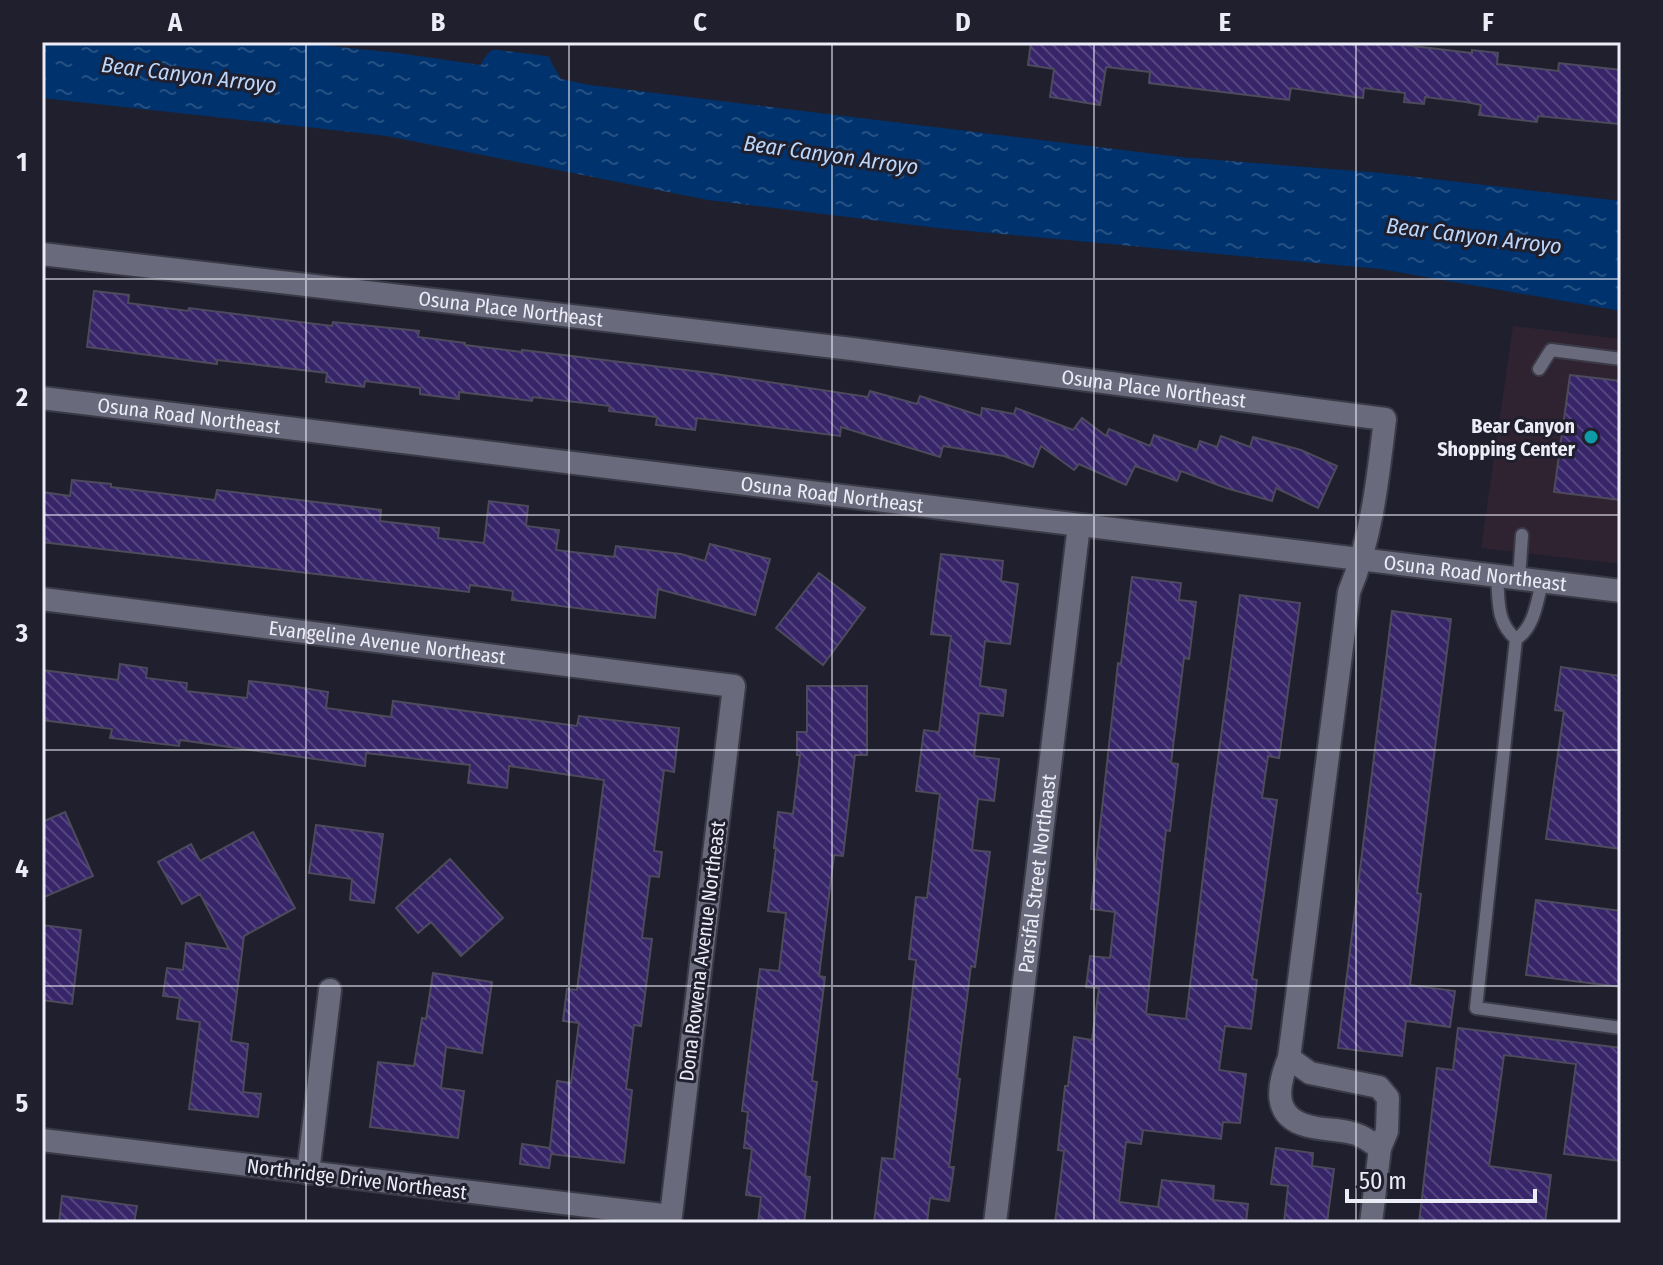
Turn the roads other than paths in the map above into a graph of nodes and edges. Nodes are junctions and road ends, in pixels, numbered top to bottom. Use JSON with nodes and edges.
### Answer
{"nodes":[{"id":1,"x":42,"y":254,"type":"edge"},
{"id":2,"x":1621,"y":359,"type":"edge"},
{"id":3,"x":1539,"y":369,"type":"dead end"},
{"id":4,"x":42,"y":398,"type":"edge"},
{"id":5,"x":1079,"y":525,"type":"junction"},
{"id":6,"x":1522,"y":535,"type":"dead end"},
{"id":7,"x":1362,"y":559,"type":"junction"},
{"id":8,"x":1508,"y":578,"type":"junction"},
{"id":9,"x":1542,"y":582,"type":"junction"},
{"id":10,"x":1621,"y":591,"type":"edge"},
{"id":11,"x":42,"y":599,"type":"edge"},
{"id":12,"x":1516,"y":639,"type":"junction"},
{"id":13,"x":734,"y":686,"type":"joint"},
{"id":14,"x":330,"y":990,"type":"dead end"},
{"id":15,"x":1621,"y":1028,"type":"edge"},
{"id":16,"x":1289,"y":1058,"type":"junction"},
{"id":17,"x":42,"y":1140,"type":"edge"},
{"id":18,"x":1380,"y":1148,"type":"junction"},
{"id":19,"x":308,"y":1173,"type":"junction"},
{"id":20,"x":548,"y":1213,"type":"edge"},
{"id":21,"x":671,"y":1216,"type":"joint"},
{"id":22,"x":995,"y":1223,"type":"edge"},
{"id":23,"x":1371,"y":1223,"type":"edge"}],
"edges":[{"from":1,"to":7,"type":"street","name":"Osuna Place Northeast"},
{"from":2,"to":3,"type":"lane"},
{"from":4,"to":5,"type":"street","name":"Osuna Road Northeast"},
{"from":5,"to":7,"type":"street","name":"Osuna Road Northeast"},
{"from":5,"to":22,"type":"street","name":"Parsifal Street Northeast"},
{"from":6,"to":8,"type":"lane"},
{"from":7,"to":8,"type":"street","name":"Osuna Road Northeast"},
{"from":7,"to":16,"type":"street","name":"Osuna Place Northeast"},
{"from":8,"to":9,"type":"street","name":"Osuna Road Northeast"},
{"from":8,"to":12,"type":"lane"},
{"from":9,"to":10,"type":"street","name":"Osuna Road Northeast"},
{"from":9,"to":12,"type":"lane"},
{"from":11,"to":13,"type":"street","name":"Evangeline Avenue Northeast"},
{"from":12,"to":15,"type":"lane"},
{"from":13,"to":21,"type":"street","name":"Dona Rowena Avenue Northeast"},
{"from":14,"to":19,"type":"street"},
{"from":16,"to":18,"type":"street","name":"Osuna Place Northeast"},
{"from":16,"to":18,"type":"street"},
{"from":17,"to":19,"type":"street","name":"Northridge Drive Northeast"},
{"from":18,"to":23,"type":"street"},
{"from":19,"to":20,"type":"street","name":"Northridge Drive Northeast"},
{"from":20,"to":21,"type":"street","name":"Northridge Drive Northeast"}]}
